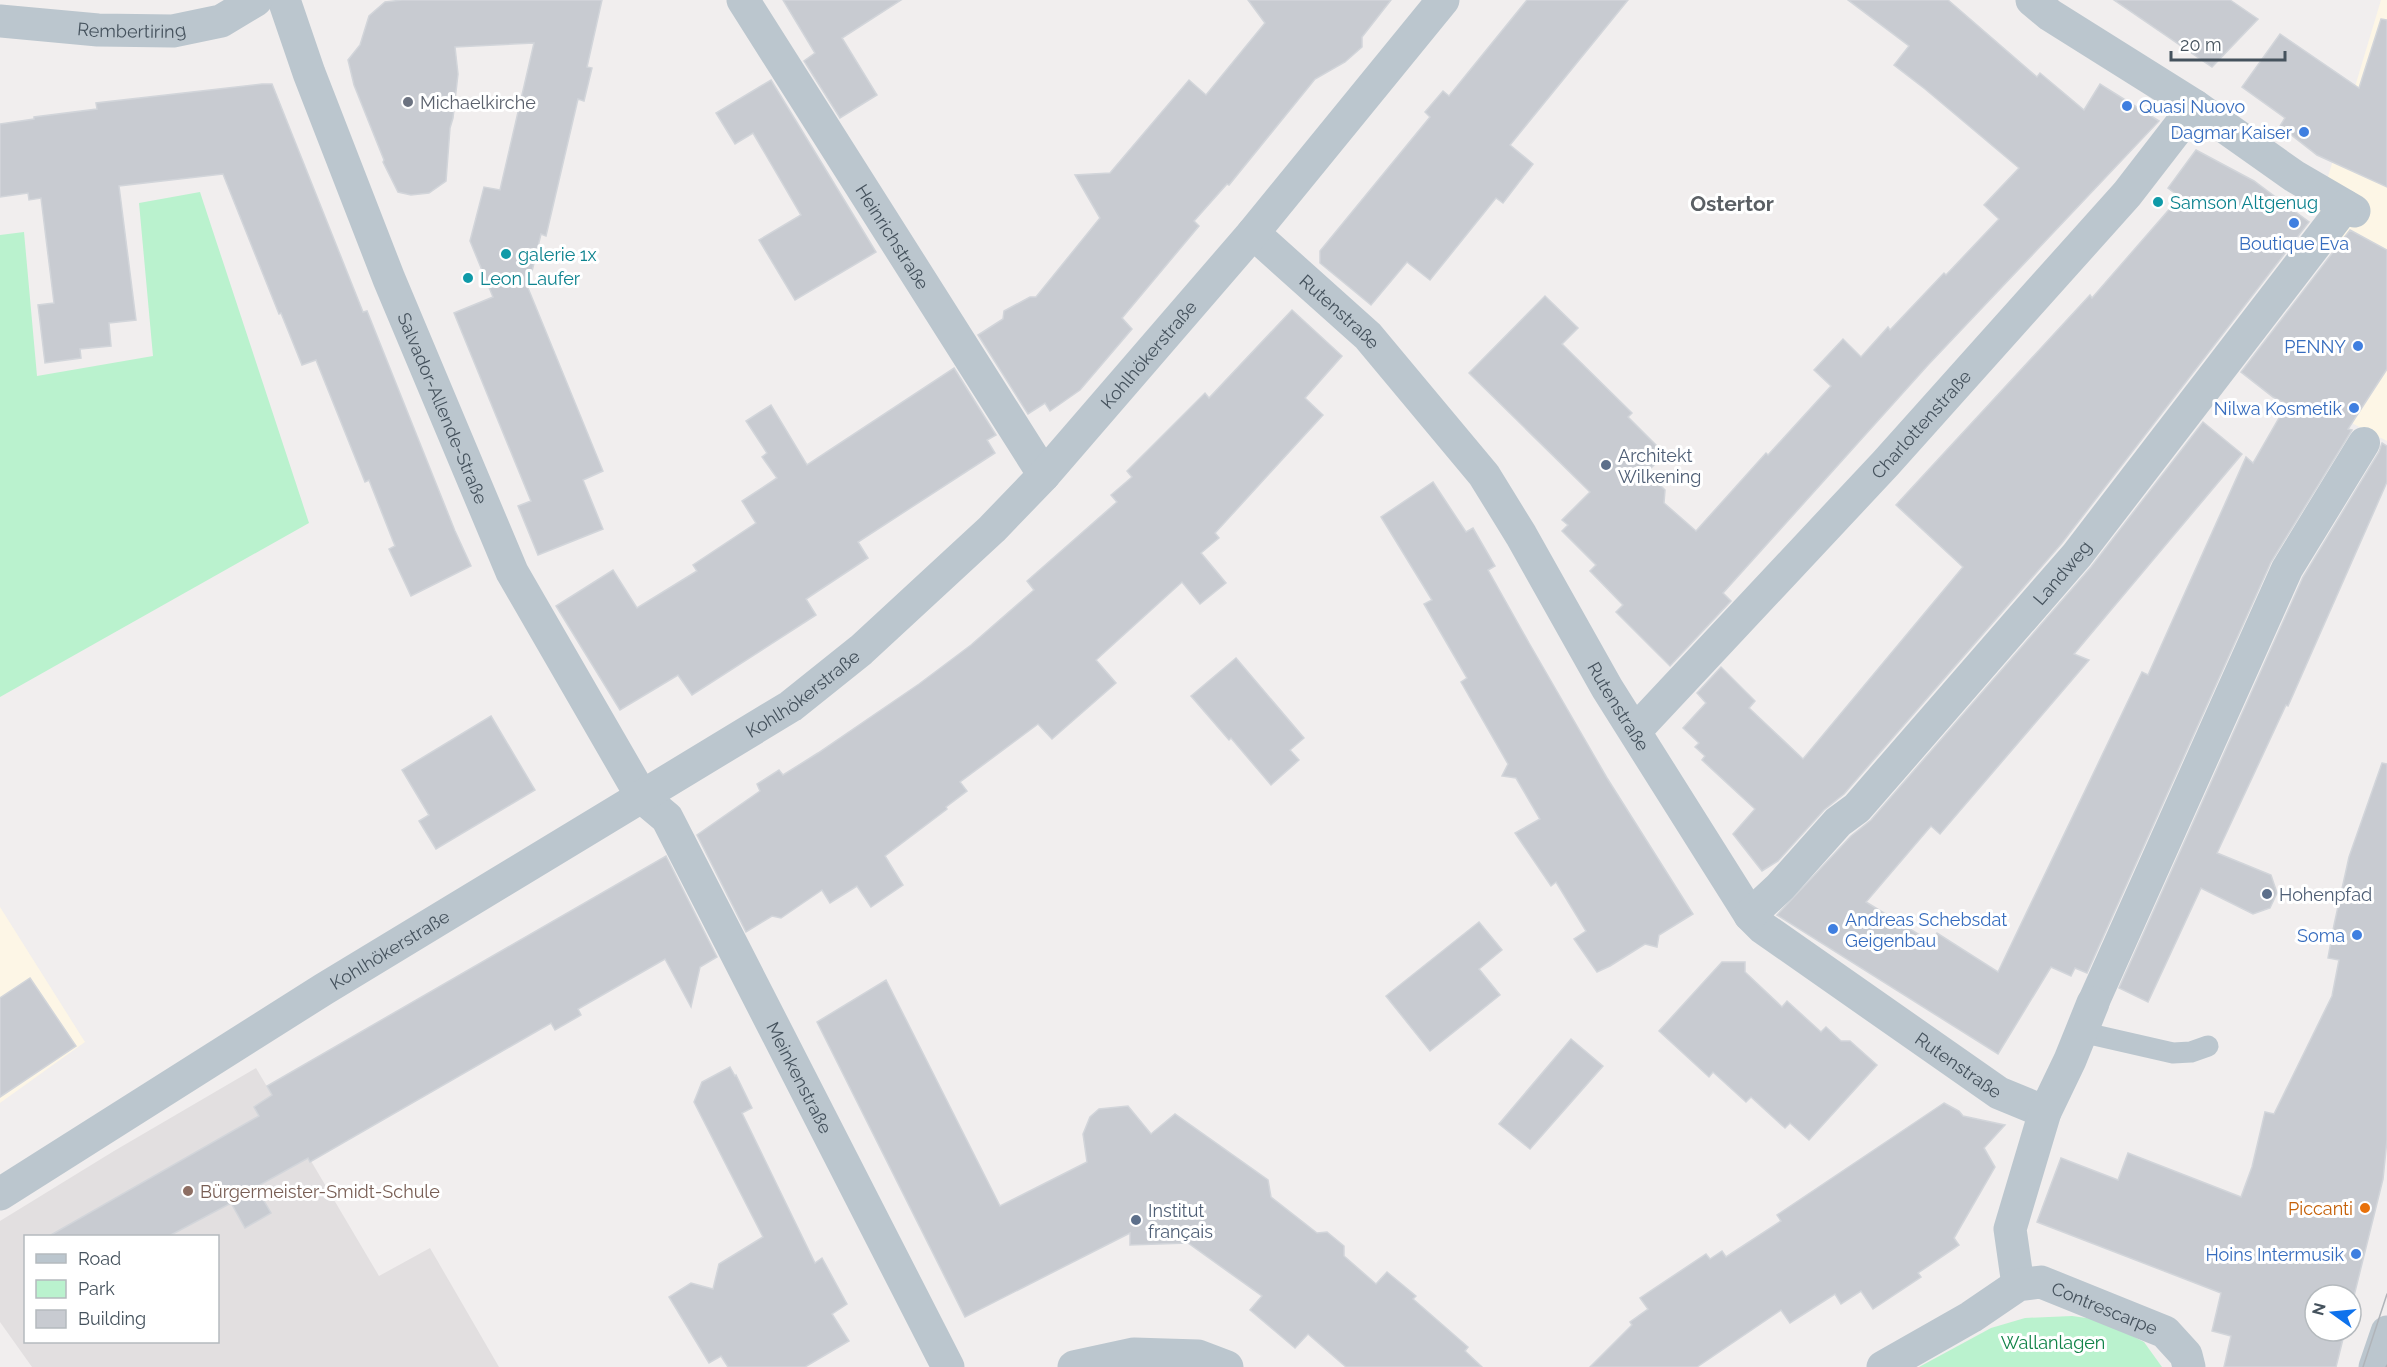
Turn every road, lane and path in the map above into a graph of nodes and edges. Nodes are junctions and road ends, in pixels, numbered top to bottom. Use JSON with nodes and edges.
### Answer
{"nodes":[{"id":1,"x":256,"y":0,"type":"edge"},
{"id":2,"x":284,"y":0,"type":"edge"},
{"id":3,"x":743,"y":0,"type":"edge"},
{"id":4,"x":1443,"y":0,"type":"edge"},
{"id":5,"x":2032,"y":0,"type":"edge"},
{"id":6,"x":0,"y":21,"type":"edge"},
{"id":7,"x":2195,"y":106,"type":"junction"},
{"id":8,"x":1252,"y":233,"type":"junction"},
{"id":9,"x":2364,"y":443,"type":"dead end"},
{"id":10,"x":1044,"y":475,"type":"junction"},
{"id":11,"x":1636,"y":730,"type":"junction"},
{"id":12,"x":642,"y":797,"type":"junction"},
{"id":13,"x":1750,"y":915,"type":"junction"},
{"id":14,"x":2093,"y":1003,"type":"joint"},
{"id":15,"x":2081,"y":1032,"type":"junction"},
{"id":16,"x":2208,"y":1046,"type":"dead end"},
{"id":17,"x":2045,"y":1113,"type":"junction"},
{"id":18,"x":0,"y":1194,"type":"edge"},
{"id":19,"x":2018,"y":1285,"type":"junction"},
{"id":20,"x":2387,"y":1332,"type":"edge"},
{"id":21,"x":948,"y":1367,"type":"edge"},
{"id":22,"x":1074,"y":1367,"type":"edge"},
{"id":23,"x":1227,"y":1367,"type":"edge"},
{"id":24,"x":1883,"y":1367,"type":"edge"},
{"id":25,"x":2189,"y":1367,"type":"edge"},
{"id":26,"x":2375,"y":1367,"type":"edge"}],
"edges":[{"from":1,"to":6,"type":"street","name":"Rembertiring"},
{"from":2,"to":12,"type":"street","name":"Salvador-Allende-Straße"},
{"from":3,"to":10,"type":"street","name":"Heinrichstraße"},
{"from":4,"to":8,"type":"street","name":"Kohlhökerstraße"},
{"from":5,"to":7,"type":"street"},
{"from":7,"to":11,"type":"street","name":"Charlottenstraße"},
{"from":7,"to":13,"type":"street","name":"Landweg"},
{"from":8,"to":10,"type":"street","name":"Kohlhökerstraße"},
{"from":8,"to":11,"type":"street","name":"Rutenstraße"},
{"from":9,"to":14,"type":"street"},
{"from":10,"to":12,"type":"street","name":"Kohlhökerstraße"},
{"from":11,"to":13,"type":"street","name":"Rutenstraße"},
{"from":12,"to":18,"type":"street","name":"Kohlhökerstraße"},
{"from":12,"to":21,"type":"street","name":"Meinkenstraße"},
{"from":13,"to":17,"type":"street","name":"Rutenstraße"},
{"from":14,"to":15,"type":"street"},
{"from":15,"to":16,"type":"lane"},
{"from":15,"to":17,"type":"street"},
{"from":17,"to":19,"type":"street"},
{"from":19,"to":24,"type":"street"},
{"from":19,"to":25,"type":"street","name":"Contrescarpe"},
{"from":20,"to":26,"type":"street"},
{"from":22,"to":23,"type":"street"}]}
